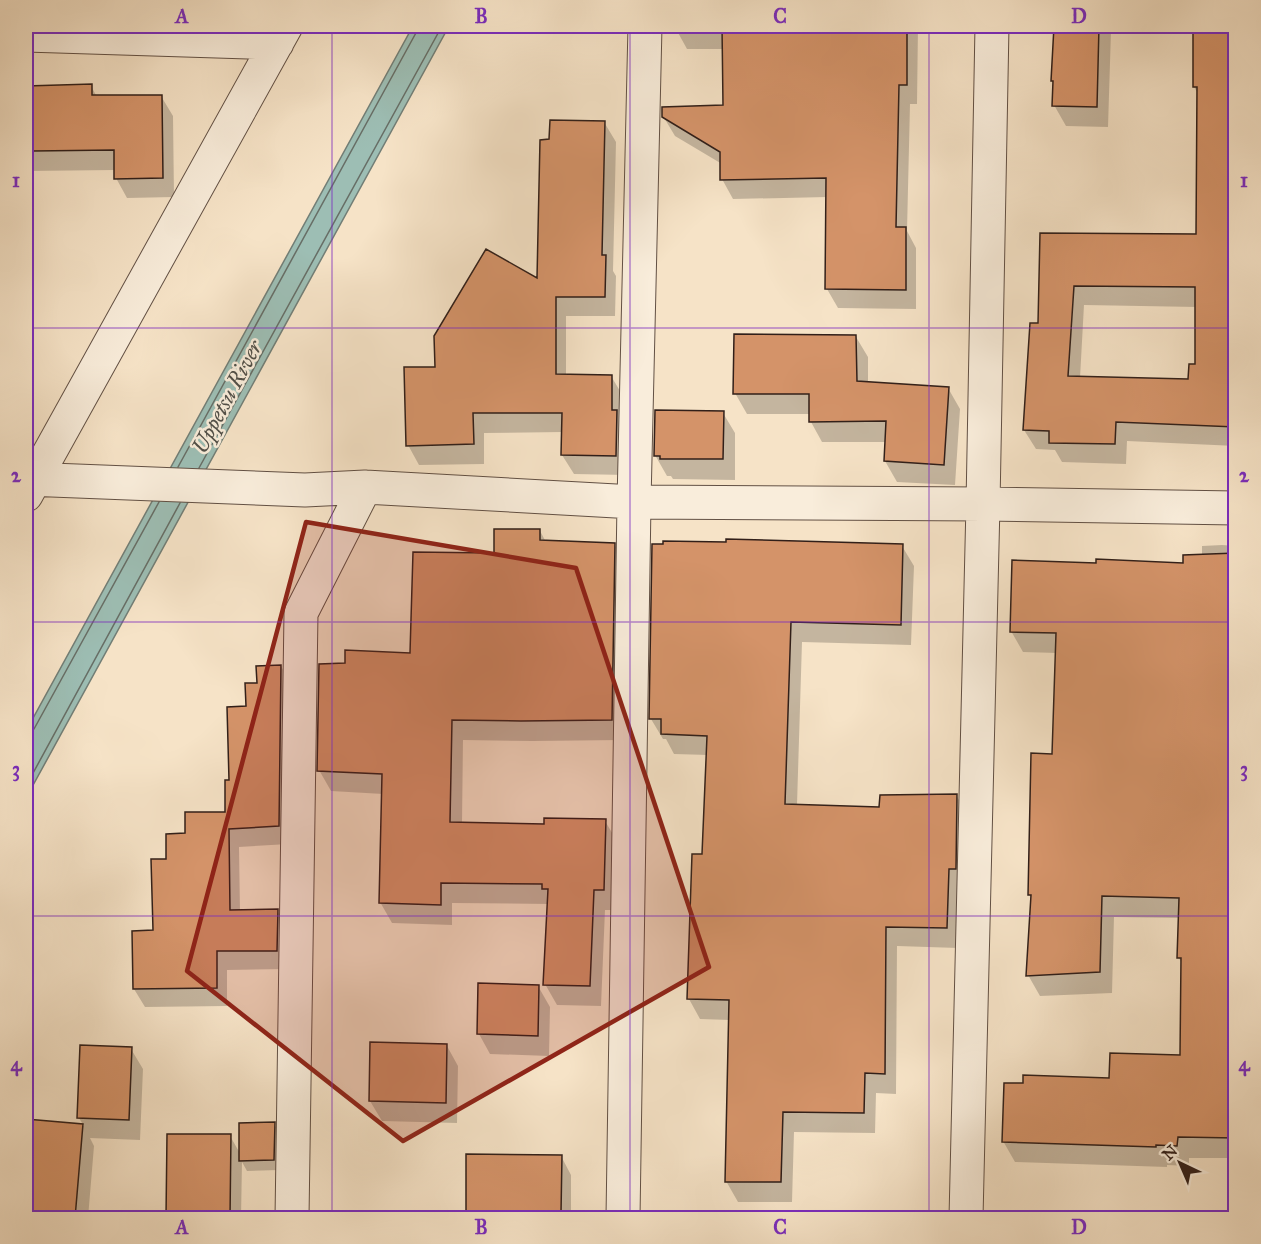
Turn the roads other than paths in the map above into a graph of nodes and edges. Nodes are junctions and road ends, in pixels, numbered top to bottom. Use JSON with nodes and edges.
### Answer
{"nodes":[{"id":1,"x":645,"y":26,"type":"edge"},
{"id":2,"x":992,"y":26,"type":"edge"},
{"id":3,"x":39,"y":32,"type":"edge"},
{"id":4,"x":281,"y":34,"type":"edge"},
{"id":5,"x":29,"y":485,"type":"edge"},
{"id":6,"x":365,"y":487,"type":"junction"},
{"id":7,"x":634,"y":502,"type":"junction"},
{"id":8,"x":983,"y":504,"type":"junction"},
{"id":9,"x":1236,"y":508,"type":"edge"},
{"id":10,"x":292,"y":1218,"type":"edge"},
{"id":11,"x":623,"y":1218,"type":"edge"},
{"id":12,"x":966,"y":1218,"type":"edge"}],
"edges":[{"from":1,"to":7,"type":"street"},
{"from":2,"to":8,"type":"street"},
{"from":3,"to":4,"type":"street"},
{"from":4,"to":5,"type":"street"},
{"from":5,"to":6,"type":"street"},
{"from":6,"to":7,"type":"street"},
{"from":6,"to":10,"type":"street"},
{"from":7,"to":8,"type":"street"},
{"from":7,"to":11,"type":"street"},
{"from":8,"to":9,"type":"street"},
{"from":8,"to":12,"type":"street"}]}
